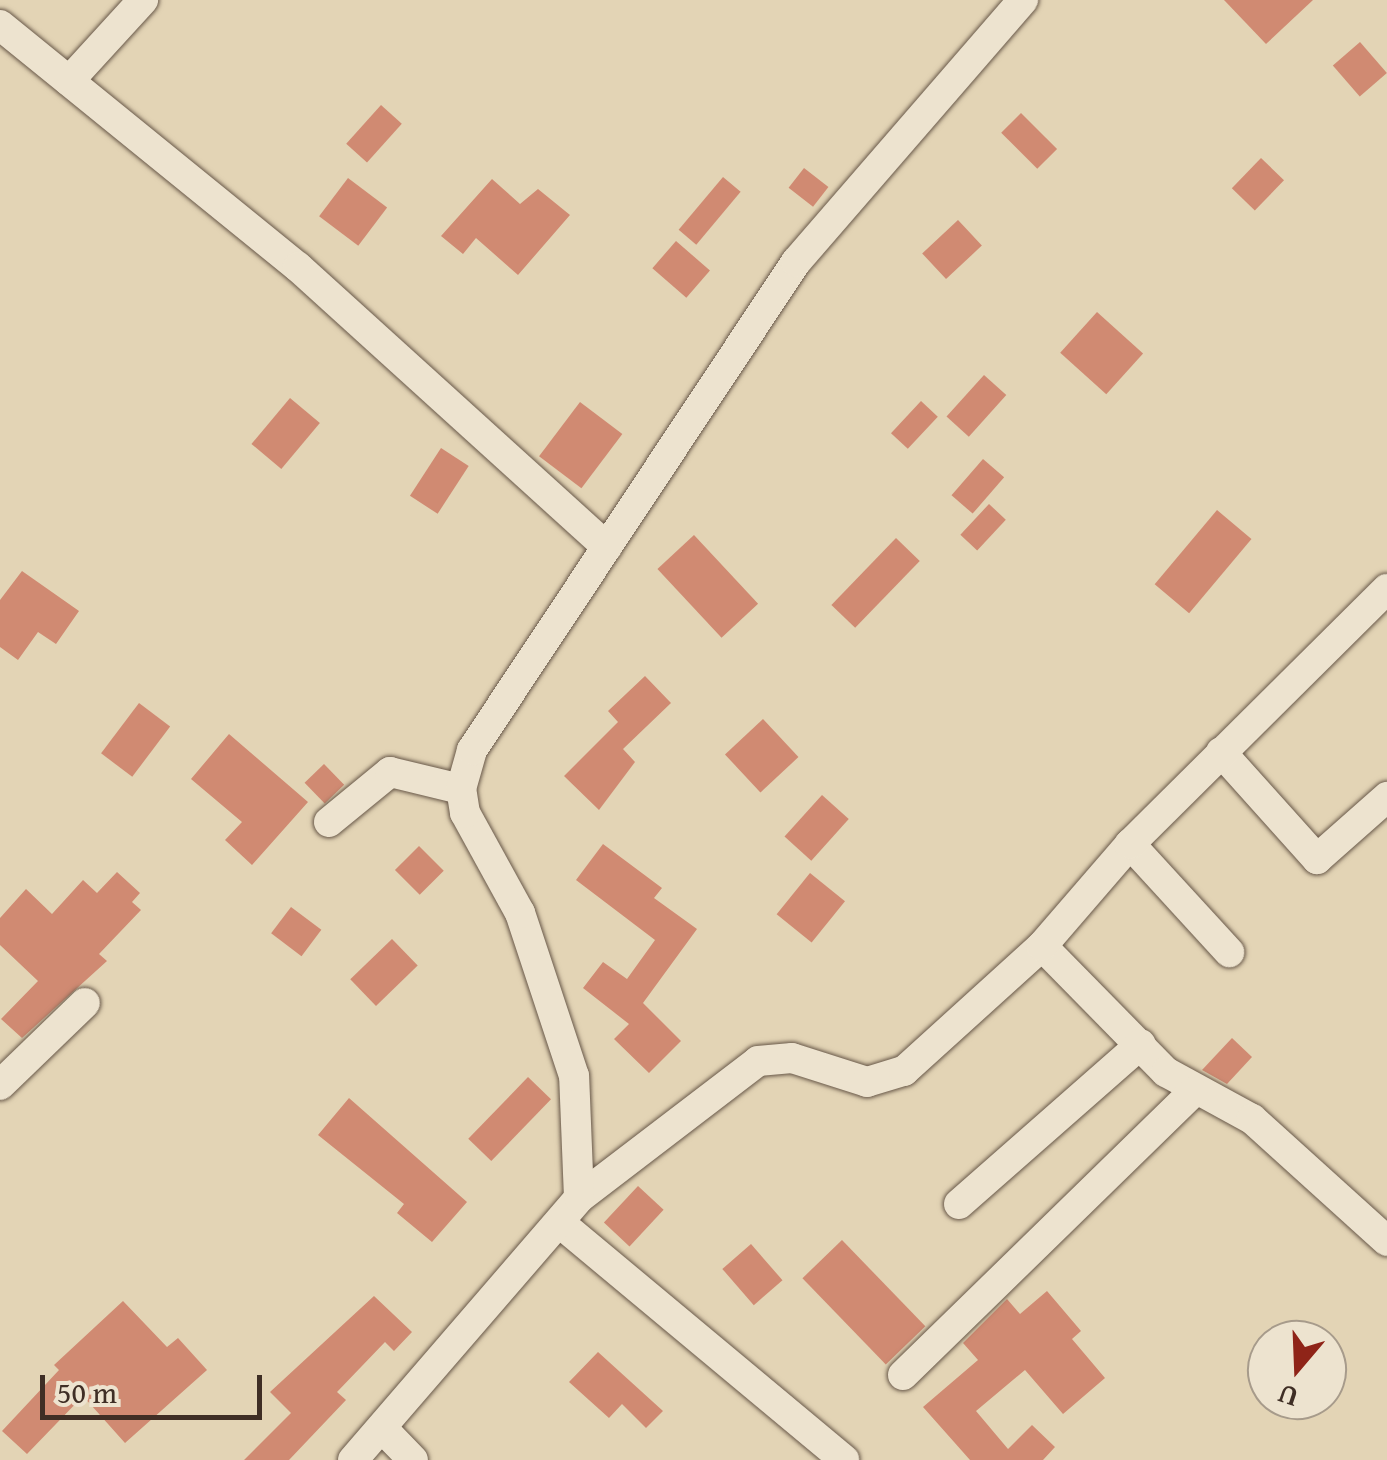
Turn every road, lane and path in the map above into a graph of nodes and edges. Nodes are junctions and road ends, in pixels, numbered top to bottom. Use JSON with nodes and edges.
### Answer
{"nodes":[{"id":1,"x":144,"y":0,"type":"edge"},
{"id":2,"x":1009,"y":5,"type":"edge"},
{"id":3,"x":0,"y":25,"type":"edge"},
{"id":4,"x":69,"y":81,"type":"junction"},
{"id":5,"x":607,"y":547,"type":"junction"},
{"id":6,"x":1387,"y":589,"type":"edge"},
{"id":7,"x":1221,"y":752,"type":"junction"},
{"id":8,"x":461,"y":789,"type":"junction"},
{"id":9,"x":1387,"y":797,"type":"edge"},
{"id":10,"x":329,"y":822,"type":"dead end"},
{"id":11,"x":1130,"y":844,"type":"junction"},
{"id":12,"x":1042,"y":946,"type":"junction"},
{"id":13,"x":1229,"y":952,"type":"dead end"},
{"id":14,"x":85,"y":1003,"type":"dead end"},
{"id":15,"x":1140,"y":1044,"type":"junction"},
{"id":16,"x":0,"y":1085,"type":"edge"},
{"id":17,"x":1193,"y":1092,"type":"junction"},
{"id":18,"x":580,"y":1198,"type":"junction"},
{"id":19,"x":959,"y":1204,"type":"dead end"},
{"id":20,"x":560,"y":1223,"type":"junction"},
{"id":21,"x":1387,"y":1242,"type":"edge"},
{"id":22,"x":903,"y":1375,"type":"dead end"},
{"id":23,"x":383,"y":1429,"type":"junction"},
{"id":24,"x":353,"y":1460,"type":"edge"},
{"id":25,"x":413,"y":1460,"type":"edge"},
{"id":26,"x":844,"y":1460,"type":"edge"}],
"edges":[{"from":1,"to":4,"type":"street"},
{"from":2,"to":5,"type":"street"},
{"from":3,"to":4,"type":"street"},
{"from":4,"to":5,"type":"street"},
{"from":5,"to":8,"type":"street"},
{"from":6,"to":7,"type":"street"},
{"from":7,"to":9,"type":"street"},
{"from":7,"to":11,"type":"street"},
{"from":8,"to":10,"type":"street"},
{"from":8,"to":18,"type":"street"},
{"from":11,"to":12,"type":"street"},
{"from":11,"to":13,"type":"street"},
{"from":12,"to":15,"type":"street"},
{"from":12,"to":18,"type":"street"},
{"from":14,"to":16,"type":"street"},
{"from":15,"to":17,"type":"street"},
{"from":15,"to":19,"type":"street"},
{"from":17,"to":21,"type":"street"},
{"from":17,"to":22,"type":"street"},
{"from":18,"to":20,"type":"street"},
{"from":20,"to":23,"type":"street"},
{"from":20,"to":26,"type":"street"},
{"from":23,"to":24,"type":"street"},
{"from":23,"to":25,"type":"street"}]}
